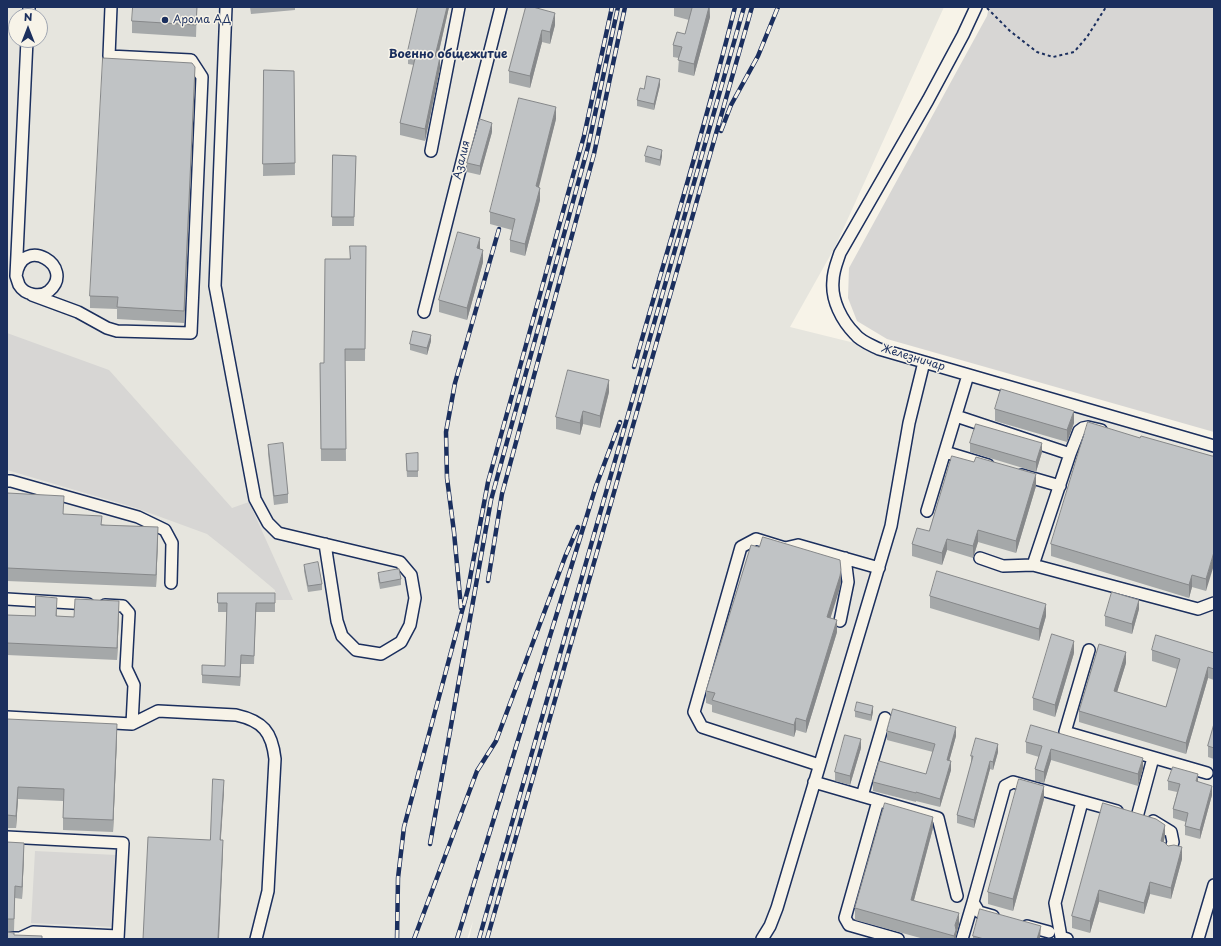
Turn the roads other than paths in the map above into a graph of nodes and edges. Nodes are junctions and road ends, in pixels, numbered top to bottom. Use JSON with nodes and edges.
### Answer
{"nodes":[{"id":1,"x":112,"y":7,"type":"edge"},
{"id":2,"x":226,"y":7,"type":"edge"},
{"id":3,"x":459,"y":7,"type":"edge"},
{"id":4,"x":501,"y":7,"type":"edge"},
{"id":5,"x":976,"y":7,"type":"edge"},
{"id":6,"x":27,"y":48,"type":"edge"},
{"id":7,"x":431,"y":150,"type":"dead end"},
{"id":8,"x":16,"y":276,"type":"junction"},
{"id":9,"x":32,"y":295,"type":"junction"},
{"id":10,"x":424,"y":312,"type":"dead end"},
{"id":11,"x":924,"y":362,"type":"junction"},
{"id":12,"x":968,"y":375,"type":"junction"},
{"id":13,"x":956,"y":416,"type":"junction"},
{"id":14,"x":1110,"y":433,"type":"edge"},
{"id":15,"x":1214,"y":446,"type":"edge"},
{"id":16,"x":945,"y":452,"type":"junction"},
{"id":17,"x":1070,"y":454,"type":"junction"},
{"id":18,"x":995,"y":467,"type":"edge"},
{"id":19,"x":1010,"y":471,"type":"edge"},
{"id":20,"x":7,"y":481,"type":"edge"},
{"id":21,"x":1060,"y":486,"type":"junction"},
{"id":22,"x":927,"y":511,"type":"dead end"},
{"id":23,"x":325,"y":544,"type":"junction"},
{"id":24,"x":845,"y":558,"type":"junction"},
{"id":25,"x":980,"y":558,"type":"dead end"},
{"id":26,"x":1033,"y":565,"type":"junction"},
{"id":27,"x":879,"y":568,"type":"junction"},
{"id":28,"x":171,"y":583,"type":"dead end"},
{"id":29,"x":7,"y":599,"type":"edge"},
{"id":30,"x":1214,"y":602,"type":"edge"},
{"id":31,"x":840,"y":621,"type":"dead end"},
{"id":32,"x":1089,"y":650,"type":"dead end"},
{"id":33,"x":7,"y":717,"type":"edge"},
{"id":34,"x":885,"y":718,"type":"dead end"},
{"id":35,"x":132,"y":724,"type":"junction"},
{"id":36,"x":1153,"y":758,"type":"junction"},
{"id":37,"x":820,"y":765,"type":"junction"},
{"id":38,"x":1207,"y":774,"type":"dead end"},
{"id":39,"x":814,"y":782,"type":"junction"},
{"id":40,"x":862,"y":796,"type":"junction"},
{"id":41,"x":878,"y":801,"type":"junction"},
{"id":42,"x":1082,"y":802,"type":"junction"},
{"id":43,"x":1137,"y":817,"type":"junction"},
{"id":44,"x":7,"y":837,"type":"edge"},
{"id":45,"x":1170,"y":851,"type":"edge"},
{"id":46,"x":1214,"y":885,"type":"edge"},
{"id":47,"x":957,"y":896,"type":"dead end"},
{"id":48,"x":973,"y":902,"type":"junction"},
{"id":49,"x":1000,"y":918,"type":"edge"},
{"id":50,"x":1014,"y":922,"type":"edge"},
{"id":51,"x":1049,"y":932,"type":"dead end"},
{"id":52,"x":7,"y":938,"type":"edge"},
{"id":53,"x":118,"y":938,"type":"edge"},
{"id":54,"x":256,"y":939,"type":"edge"},
{"id":55,"x":762,"y":939,"type":"edge"},
{"id":56,"x":898,"y":939,"type":"edge"},
{"id":57,"x":962,"y":939,"type":"edge"},
{"id":58,"x":1066,"y":939,"type":"edge"},
{"id":59,"x":1198,"y":939,"type":"edge"}],
"edges":[{"from":1,"to":9,"type":"street"},
{"from":2,"to":23,"type":"street"},
{"from":3,"to":7,"type":"street"},
{"from":4,"to":10,"type":"street","name":"Азалия"},
{"from":5,"to":11,"type":"street","name":"Железничар"},
{"from":6,"to":8,"type":"street"},
{"from":8,"to":9,"type":"street"},
{"from":8,"to":9,"type":"street"},
{"from":11,"to":12,"type":"street","name":"Железничар"},
{"from":11,"to":27,"type":"street"},
{"from":12,"to":13,"type":"street"},
{"from":12,"to":15,"type":"street","name":"Железничар"},
{"from":13,"to":16,"type":"street"},
{"from":13,"to":17,"type":"street"},
{"from":14,"to":17,"type":"street"},
{"from":16,"to":18,"type":"street"},
{"from":16,"to":22,"type":"street"},
{"from":17,"to":21,"type":"street"},
{"from":19,"to":21,"type":"street"},
{"from":20,"to":28,"type":"street"},
{"from":21,"to":26,"type":"street"},
{"from":23,"to":23,"type":"street"},
{"from":24,"to":27,"type":"street"},
{"from":24,"to":31,"type":"street"},
{"from":24,"to":37,"type":"street"},
{"from":25,"to":26,"type":"street"},
{"from":26,"to":30,"type":"street"},
{"from":27,"to":37,"type":"street"},
{"from":29,"to":35,"type":"street"},
{"from":32,"to":36,"type":"street"},
{"from":33,"to":35,"type":"street"},
{"from":34,"to":40,"type":"street"},
{"from":35,"to":54,"type":"street"},
{"from":36,"to":38,"type":"street"},
{"from":36,"to":43,"type":"street"},
{"from":37,"to":39,"type":"street"},
{"from":39,"to":40,"type":"street"},
{"from":39,"to":55,"type":"street"},
{"from":40,"to":41,"type":"street"},
{"from":41,"to":47,"type":"street"},
{"from":41,"to":56,"type":"street"},
{"from":42,"to":43,"type":"street"},
{"from":42,"to":48,"type":"street"},
{"from":42,"to":58,"type":"street"},
{"from":43,"to":45,"type":"street"},
{"from":44,"to":53,"type":"street"},
{"from":46,"to":59,"type":"street"},
{"from":48,"to":49,"type":"street"},
{"from":48,"to":57,"type":"street"},
{"from":50,"to":51,"type":"street"},
{"from":52,"to":53,"type":"street"}]}
